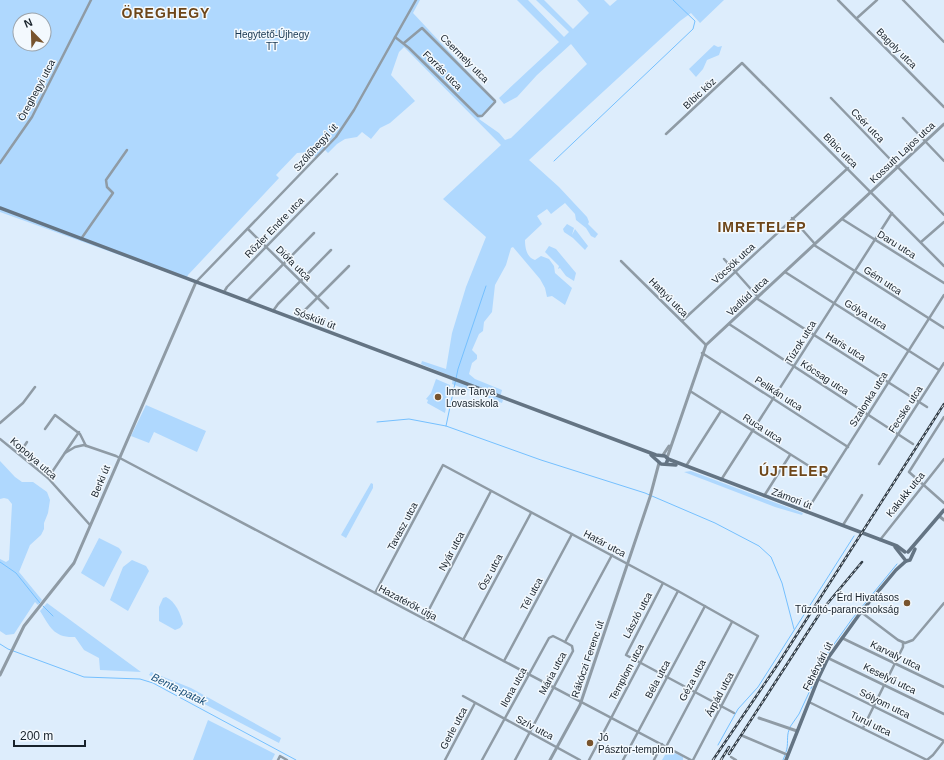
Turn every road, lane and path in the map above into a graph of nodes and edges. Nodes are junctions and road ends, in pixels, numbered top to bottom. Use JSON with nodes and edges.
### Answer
{"nodes":[{"id":1,"x":91,"y":0,"type":"edge"},
{"id":2,"x":416,"y":0,"type":"edge"},
{"id":3,"x":838,"y":0,"type":"edge"},
{"id":4,"x":877,"y":0,"type":"edge"},
{"id":5,"x":903,"y":0,"type":"edge"},
{"id":6,"x":857,"y":18,"type":"junction"},
{"id":7,"x":395,"y":37,"type":"junction"},
{"id":8,"x":944,"y":42,"type":"edge"},
{"id":9,"x":404,"y":43,"type":"junction"},
{"id":10,"x":742,"y":63,"type":"joint"},
{"id":11,"x":831,"y":98,"type":"dead end"},
{"id":12,"x":944,"y":106,"type":"edge"},
{"id":13,"x":478,"y":116,"type":"joint"},
{"id":14,"x":903,"y":118,"type":"dead end"},
{"id":15,"x":944,"y":124,"type":"edge"},
{"id":16,"x":666,"y":134,"type":"dead end"},
{"id":17,"x":924,"y":142,"type":"junction"},
{"id":18,"x":127,"y":150,"type":"dead end"},
{"id":19,"x":944,"y":161,"type":"edge"},
{"id":20,"x":0,"y":163,"type":"edge"},
{"id":21,"x":898,"y":167,"type":"junction"},
{"id":22,"x":848,"y":168,"type":"junction"},
{"id":23,"x":337,"y":174,"type":"dead end"},
{"id":24,"x":871,"y":192,"type":"junction"},
{"id":25,"x":0,"y":208,"type":"edge"},
{"id":26,"x":892,"y":213,"type":"junction"},
{"id":27,"x":944,"y":215,"type":"edge"},
{"id":28,"x":792,"y":218,"type":"junction"},
{"id":29,"x":842,"y":219,"type":"junction"},
{"id":30,"x":944,"y":222,"type":"edge"},
{"id":31,"x":248,"y":229,"type":"junction"},
{"id":32,"x":314,"y":233,"type":"dead end"},
{"id":33,"x":81,"y":239,"type":"junction"},
{"id":34,"x":875,"y":239,"type":"junction"},
{"id":35,"x":921,"y":242,"type":"junction"},
{"id":36,"x":815,"y":244,"type":"junction"},
{"id":37,"x":266,"y":247,"type":"junction"},
{"id":38,"x":331,"y":250,"type":"dead end"},
{"id":39,"x":724,"y":259,"type":"dead end"},
{"id":40,"x":621,"y":261,"type":"dead end"},
{"id":41,"x":284,"y":264,"type":"junction"},
{"id":42,"x":349,"y":266,"type":"dead end"},
{"id":43,"x":944,"y":266,"type":"edge"},
{"id":44,"x":855,"y":271,"type":"junction"},
{"id":45,"x":736,"y":272,"type":"junction"},
{"id":46,"x":785,"y":272,"type":"junction"},
{"id":47,"x":301,"y":281,"type":"junction"},
{"id":48,"x":196,"y":282,"type":"junction"},
{"id":49,"x":944,"y":283,"type":"edge"},
{"id":50,"x":224,"y":292,"type":"junction"},
{"id":51,"x":944,"y":295,"type":"edge"},
{"id":52,"x":318,"y":298,"type":"junction"},
{"id":53,"x":757,"y":298,"type":"junction"},
{"id":54,"x":248,"y":301,"type":"junction"},
{"id":55,"x":834,"y":303,"type":"junction"},
{"id":56,"x":328,"y":308,"type":"dead end"},
{"id":57,"x":273,"y":311,"type":"junction"},
{"id":58,"x":929,"y":319,"type":"junction"},
{"id":59,"x":299,"y":321,"type":"junction"},
{"id":60,"x":682,"y":321,"type":"junction"},
{"id":61,"x":729,"y":324,"type":"junction"},
{"id":62,"x":944,"y":328,"type":"edge"},
{"id":63,"x":814,"y":335,"type":"junction"},
{"id":64,"x":706,"y":345,"type":"junction"},
{"id":65,"x":909,"y":350,"type":"junction"},
{"id":66,"x":702,"y":354,"type":"junction"},
{"id":67,"x":944,"y":363,"type":"edge"},
{"id":68,"x":794,"y":367,"type":"junction"},
{"id":69,"x":940,"y":370,"type":"junction"},
{"id":70,"x":889,"y":382,"type":"junction"},
{"id":71,"x":35,"y":387,"type":"dead end"},
{"id":72,"x":689,"y":390,"type":"junction"},
{"id":73,"x":773,"y":399,"type":"junction"},
{"id":74,"x":919,"y":402,"type":"junction"},
{"id":75,"x":927,"y":407,"type":"dead end"},
{"id":76,"x":721,"y":411,"type":"junction"},
{"id":77,"x":868,"y":415,"type":"junction"},
{"id":78,"x":944,"y":419,"type":"edge"},
{"id":79,"x":0,"y":423,"type":"edge"},
{"id":80,"x":45,"y":429,"type":"dead end"},
{"id":81,"x":753,"y":431,"type":"junction"},
{"id":82,"x":79,"y":432,"type":"junction"},
{"id":83,"x":899,"y":434,"type":"junction"},
{"id":84,"x":673,"y":437,"type":"junction"},
{"id":85,"x":0,"y":439,"type":"edge"},
{"id":86,"x":28,"y":442,"type":"dead end"},
{"id":87,"x":625,"y":443,"type":"junction"},
{"id":88,"x":913,"y":444,"type":"dead end"},
{"id":89,"x":86,"y":446,"type":"junction"},
{"id":90,"x":848,"y":447,"type":"junction"},
{"id":91,"x":19,"y":454,"type":"junction"},
{"id":92,"x":65,"y":454,"type":"junction"},
{"id":93,"x":662,"y":455,"type":"junction"},
{"id":94,"x":790,"y":455,"type":"junction"},
{"id":95,"x":119,"y":458,"type":"junction"},
{"id":96,"x":667,"y":458,"type":"junction"},
{"id":97,"x":944,"y":459,"type":"edge"},
{"id":98,"x":659,"y":462,"type":"junction"},
{"id":99,"x":665,"y":464,"type":"junction"},
{"id":100,"x":879,"y":464,"type":"dead end"},
{"id":101,"x":443,"y":465,"type":"joint"},
{"id":102,"x":685,"y":466,"type":"junction"},
{"id":103,"x":48,"y":478,"type":"junction"},
{"id":104,"x":828,"y":478,"type":"junction"},
{"id":105,"x":721,"y":480,"type":"junction"},
{"id":106,"x":654,"y":484,"type":"junction"},
{"id":107,"x":923,"y":485,"type":"junction"},
{"id":108,"x":492,"y":491,"type":"junction"},
{"id":109,"x":862,"y":495,"type":"dead end"},
{"id":110,"x":764,"y":496,"type":"junction"},
{"id":111,"x":944,"y":503,"type":"edge"},
{"id":112,"x":944,"y":510,"type":"edge"},
{"id":113,"x":806,"y":512,"type":"junction"},
{"id":114,"x":531,"y":513,"type":"junction"},
{"id":115,"x":939,"y":516,"type":"junction"},
{"id":116,"x":944,"y":520,"type":"edge"},
{"id":117,"x":90,"y":525,"type":"junction"},
{"id":118,"x":842,"y":525,"type":"junction"},
{"id":119,"x":572,"y":534,"type":"junction"},
{"id":120,"x":880,"y":540,"type":"junction"},
{"id":121,"x":893,"y":545,"type":"junction"},
{"id":122,"x":908,"y":553,"type":"junction"},
{"id":123,"x":612,"y":555,"type":"junction"},
{"id":124,"x":902,"y":557,"type":"junction"},
{"id":125,"x":906,"y":561,"type":"junction"},
{"id":126,"x":628,"y":564,"type":"junction"},
{"id":127,"x":896,"y":570,"type":"junction"},
{"id":128,"x":663,"y":583,"type":"junction"},
{"id":129,"x":678,"y":591,"type":"junction"},
{"id":130,"x":375,"y":593,"type":"junction"},
{"id":131,"x":944,"y":603,"type":"edge"},
{"id":132,"x":705,"y":606,"type":"junction"},
{"id":133,"x":861,"y":612,"type":"junction"},
{"id":134,"x":424,"y":619,"type":"junction"},
{"id":135,"x":732,"y":622,"type":"junction"},
{"id":136,"x":758,"y":636,"type":"joint"},
{"id":137,"x":841,"y":638,"type":"junction"},
{"id":138,"x":463,"y":640,"type":"junction"},
{"id":139,"x":564,"y":642,"type":"junction"},
{"id":140,"x":903,"y":642,"type":"junction"},
{"id":141,"x":828,"y":658,"type":"junction"},
{"id":142,"x":504,"y":661,"type":"junction"},
{"id":143,"x":895,"y":662,"type":"junction"},
{"id":144,"x":640,"y":663,"type":"junction"},
{"id":145,"x":0,"y":675,"type":"edge"},
{"id":146,"x":529,"y":675,"type":"junction"},
{"id":147,"x":668,"y":677,"type":"junction"},
{"id":148,"x":818,"y":679,"type":"junction"},
{"id":149,"x":884,"y":684,"type":"junction"},
{"id":150,"x":944,"y":687,"type":"edge"},
{"id":151,"x":554,"y":688,"type":"junction"},
{"id":152,"x":695,"y":692,"type":"junction"},
{"id":153,"x":463,"y":696,"type":"dead end"},
{"id":154,"x":581,"y":702,"type":"junction"},
{"id":155,"x":808,"y":702,"type":"junction"},
{"id":156,"x":475,"y":703,"type":"junction"},
{"id":157,"x":722,"y":706,"type":"junction"},
{"id":158,"x":873,"y":706,"type":"junction"},
{"id":159,"x":734,"y":712,"type":"dead end"},
{"id":160,"x":944,"y":714,"type":"edge"},
{"id":161,"x":611,"y":718,"type":"junction"},
{"id":162,"x":759,"y":718,"type":"dead end"},
{"id":163,"x":504,"y":719,"type":"junction"},
{"id":164,"x":863,"y":728,"type":"junction"},
{"id":165,"x":797,"y":731,"type":"junction"},
{"id":166,"x":530,"y":732,"type":"junction"},
{"id":167,"x":639,"y":732,"type":"junction"},
{"id":168,"x":743,"y":736,"type":"dead end"},
{"id":169,"x":944,"y":741,"type":"edge"},
{"id":170,"x":662,"y":744,"type":"junction"},
{"id":171,"x":666,"y":746,"type":"junction"},
{"id":172,"x":557,"y":748,"type":"junction"},
{"id":173,"x":788,"y":755,"type":"junction"},
{"id":174,"x":731,"y":757,"type":"dead end"},
{"id":175,"x":278,"y":760,"type":"edge"},
{"id":176,"x":287,"y":760,"type":"edge"},
{"id":177,"x":445,"y":760,"type":"edge"},
{"id":178,"x":482,"y":760,"type":"edge"},
{"id":179,"x":515,"y":760,"type":"edge"},
{"id":180,"x":550,"y":760,"type":"edge"},
{"id":181,"x":580,"y":760,"type":"edge"},
{"id":182,"x":588,"y":760,"type":"edge"},
{"id":183,"x":624,"y":760,"type":"edge"},
{"id":184,"x":654,"y":760,"type":"edge"},
{"id":185,"x":692,"y":760,"type":"edge"},
{"id":186,"x":736,"y":760,"type":"edge"},
{"id":187,"x":786,"y":760,"type":"edge"},
{"id":188,"x":926,"y":760,"type":"edge"}],
"edges":[{"from":1,"to":20,"type":"street","name":"Öreghegyi utca"},
{"from":2,"to":7,"type":"street","name":"Szőlőhegyi út"},
{"from":3,"to":6,"type":"street","name":"Bagoly utca"},
{"from":4,"to":6,"type":"street"},
{"from":5,"to":8,"type":"street"},
{"from":6,"to":12,"type":"street","name":"Bagoly utca"},
{"from":7,"to":9,"type":"street","name":"Forrás utca"},
{"from":7,"to":31,"type":"street","name":"Szőlőhegyi út"},
{"from":9,"to":13,"type":"street","name":"Forrás utca"},
{"from":9,"to":13,"type":"street","name":"Csermely utca"},
{"from":10,"to":16,"type":"street","name":"Bíbic köz"},
{"from":10,"to":22,"type":"street","name":"Bíbic utca"},
{"from":11,"to":21,"type":"street","name":"Csér utca"},
{"from":14,"to":17,"type":"street"},
{"from":15,"to":17,"type":"street","name":"Kossuth Lajos utca"},
{"from":17,"to":19,"type":"street"},
{"from":17,"to":21,"type":"street","name":"Kossuth Lajos utca"},
{"from":18,"to":33,"type":"street"},
{"from":21,"to":24,"type":"street","name":"Kossuth Lajos utca"},
{"from":21,"to":27,"type":"street","name":"Csér utca"},
{"from":22,"to":24,"type":"street","name":"Bíbic utca"},
{"from":22,"to":28,"type":"street","name":"Vöcsök utca"},
{"from":23,"to":37,"type":"street","name":"Rőzler Endre utca"},
{"from":24,"to":26,"type":"street","name":"Bíbic utca"},
{"from":24,"to":29,"type":"street","name":"Vadlúd utca"},
{"from":25,"to":33,"type":"main road","name":"Sóskúti út"},
{"from":26,"to":34,"type":"street","name":"Túzok utca"},
{"from":26,"to":35,"type":"street","name":"Bíbic utca"},
{"from":28,"to":36,"type":"street","name":"Gém utca"},
{"from":28,"to":45,"type":"street","name":"Vöcsök utca"},
{"from":29,"to":34,"type":"street","name":"Daru utca"},
{"from":29,"to":36,"type":"street","name":"Vadlúd utca"},
{"from":30,"to":35,"type":"street"},
{"from":31,"to":37,"type":"street","name":"Diófa utca"},
{"from":31,"to":48,"type":"street","name":"Szőlőhegyi út"},
{"from":32,"to":41,"type":"street"},
{"from":33,"to":48,"type":"main road","name":"Sóskúti út"},
{"from":34,"to":44,"type":"street","name":"Túzok utca"},
{"from":34,"to":49,"type":"street","name":"Daru utca"},
{"from":35,"to":43,"type":"street","name":"Bíbic utca"},
{"from":36,"to":44,"type":"street","name":"Gém utca"},
{"from":36,"to":46,"type":"street","name":"Vadlúd utca"},
{"from":37,"to":41,"type":"street","name":"Diófa utca"},
{"from":37,"to":50,"type":"street","name":"Rőzler Endre utca"},
{"from":38,"to":47,"type":"street"},
{"from":39,"to":45,"type":"street","name":"Haris utca"},
{"from":40,"to":60,"type":"street","name":"Hattyú utca"},
{"from":41,"to":47,"type":"street","name":"Diófa utca"},
{"from":41,"to":54,"type":"street"},
{"from":42,"to":52,"type":"street"},
{"from":44,"to":55,"type":"street","name":"Túzok utca"},
{"from":44,"to":58,"type":"street","name":"Gém utca"},
{"from":45,"to":53,"type":"street","name":"Haris utca"},
{"from":45,"to":60,"type":"street","name":"Vöcsök utca"},
{"from":46,"to":53,"type":"street","name":"Vadlúd utca"},
{"from":46,"to":55,"type":"street","name":"Gólya utca"},
{"from":47,"to":52,"type":"street","name":"Diófa utca"},
{"from":47,"to":57,"type":"street"},
{"from":48,"to":50,"type":"main road","name":"Sóskúti út"},
{"from":48,"to":95,"type":"street","name":"Berki út"},
{"from":50,"to":54,"type":"main road","name":"Sóskúti út"},
{"from":51,"to":58,"type":"street","name":"Szalonka utca"},
{"from":52,"to":56,"type":"street","name":"Diófa utca"},
{"from":52,"to":59,"type":"street"},
{"from":53,"to":61,"type":"street","name":"Vadlúd utca"},
{"from":53,"to":63,"type":"street","name":"Haris utca"},
{"from":54,"to":57,"type":"main road","name":"Sóskúti út"},
{"from":55,"to":63,"type":"street","name":"Túzok utca"},
{"from":55,"to":65,"type":"street","name":"Gólya utca"},
{"from":57,"to":59,"type":"main road","name":"Sóskúti út"},
{"from":58,"to":62,"type":"street","name":"Gém utca"},
{"from":58,"to":65,"type":"street","name":"Szalonka utca"},
{"from":59,"to":87,"type":"main road","name":"Sóskúti út"},
{"from":60,"to":64,"type":"street","name":"Hattyú utca"},
{"from":61,"to":64,"type":"street","name":"Vadlúd utca"},
{"from":61,"to":68,"type":"street","name":"Kócsag utca"},
{"from":63,"to":68,"type":"street","name":"Túzok utca"},
{"from":63,"to":70,"type":"street","name":"Haris utca"},
{"from":64,"to":66,"type":"street","name":"Vadlúd utca"},
{"from":65,"to":69,"type":"street","name":"Gólya utca"},
{"from":65,"to":70,"type":"street","name":"Szalonka utca"},
{"from":66,"to":72,"type":"street","name":"Vadlúd utca"},
{"from":66,"to":73,"type":"street","name":"Pelikán utca"},
{"from":67,"to":69,"type":"street","name":"Fecske utca"},
{"from":68,"to":73,"type":"street","name":"Túzok utca"},
{"from":68,"to":77,"type":"street","name":"Kócsag utca"},
{"from":69,"to":74,"type":"street","name":"Fecske utca"},
{"from":70,"to":74,"type":"street","name":"Haris utca"},
{"from":70,"to":77,"type":"street","name":"Szalonka utca"},
{"from":71,"to":79,"type":"street"},
{"from":72,"to":76,"type":"street","name":"Ruca utca"},
{"from":72,"to":84,"type":"street","name":"Vadlúd utca"},
{"from":73,"to":81,"type":"street","name":"Túzok utca"},
{"from":73,"to":90,"type":"street","name":"Pelikán utca"},
{"from":74,"to":75,"type":"street","name":"Haris utca"},
{"from":74,"to":83,"type":"street","name":"Fecske utca"},
{"from":76,"to":81,"type":"street","name":"Ruca utca"},
{"from":76,"to":102,"type":"street"},
{"from":77,"to":83,"type":"street","name":"Kócsag utca"},
{"from":77,"to":90,"type":"street","name":"Szalonka utca"},
{"from":78,"to":107,"type":"street"},
{"from":80,"to":82,"type":"street"},
{"from":81,"to":94,"type":"street","name":"Ruca utca"},
{"from":81,"to":105,"type":"street","name":"Túzok utca"},
{"from":82,"to":89,"type":"street"},
{"from":82,"to":92,"type":"street"},
{"from":83,"to":88,"type":"street","name":"Kócsag utca"},
{"from":83,"to":100,"type":"street","name":"Fecske utca"},
{"from":84,"to":93,"type":"street","name":"Vadlúd utca"},
{"from":84,"to":96,"type":"street","name":"Vadlúd utca"},
{"from":85,"to":91,"type":"street","name":"Kopolya utca"},
{"from":86,"to":91,"type":"street"},
{"from":87,"to":93,"type":"main road","name":"Sóskúti út"},
{"from":87,"to":98,"type":"main road","name":"Sóskúti út"},
{"from":89,"to":92,"type":"street"},
{"from":89,"to":95,"type":"street","name":"Hazatérők útja"},
{"from":90,"to":104,"type":"street","name":"Szalonka utca"},
{"from":91,"to":103,"type":"street","name":"Kopolya utca"},
{"from":92,"to":103,"type":"street"},
{"from":93,"to":96,"type":"main road","name":"Sóskúti út"},
{"from":93,"to":98,"type":"main road"},
{"from":94,"to":104,"type":"street","name":"Ruca utca"},
{"from":94,"to":110,"type":"street"},
{"from":95,"to":117,"type":"street","name":"Berki út"},
{"from":95,"to":130,"type":"street","name":"Hazatérők útja"},
{"from":96,"to":99,"type":"main road"},
{"from":96,"to":102,"type":"main road","name":"Zámori út"},
{"from":97,"to":107,"type":"street","name":"Kakukk utca"},
{"from":98,"to":99,"type":"main road","name":"Sóskúti út"},
{"from":98,"to":106,"type":"street"},
{"from":99,"to":102,"type":"main road","name":"Zámori út"},
{"from":99,"to":106,"type":"street"},
{"from":101,"to":108,"type":"street","name":"Határ utca"},
{"from":101,"to":130,"type":"street","name":"Tavasz utca"},
{"from":102,"to":105,"type":"main road","name":"Zámori út"},
{"from":103,"to":117,"type":"street","name":"Kopolya utca"},
{"from":104,"to":113,"type":"street","name":"Szalonka utca"},
{"from":105,"to":110,"type":"main road","name":"Zámori út"},
{"from":106,"to":126,"type":"street","name":"Rákóczi Ferenc út"},
{"from":107,"to":111,"type":"street"},
{"from":107,"to":120,"type":"street","name":"Kakukk utca"},
{"from":108,"to":114,"type":"street","name":"Határ utca"},
{"from":108,"to":134,"type":"street","name":"Nyár utca"},
{"from":109,"to":118,"type":"street"},
{"from":110,"to":113,"type":"main road","name":"Zámori út"},
{"from":112,"to":115,"type":"main road"},
{"from":113,"to":118,"type":"main road","name":"Zámori út"},
{"from":114,"to":119,"type":"street","name":"Határ utca"},
{"from":114,"to":138,"type":"street","name":"Ősz utca"},
{"from":115,"to":116,"type":"street"},
{"from":115,"to":122,"type":"main road"},
{"from":117,"to":145,"type":"street","name":"Berki út"},
{"from":118,"to":120,"type":"main road","name":"Zámori út"},
{"from":119,"to":123,"type":"street","name":"Határ utca"},
{"from":119,"to":142,"type":"street","name":"Tél utca"},
{"from":120,"to":121,"type":"main road","name":"Zámori út"},
{"from":121,"to":122,"type":"main road","name":"Zámori út"},
{"from":121,"to":124,"type":"main road","name":"Zámori út"},
{"from":122,"to":124,"type":"main road","name":"Fehérvári út"},
{"from":122,"to":125,"type":"main road","name":"Fehérvári út"},
{"from":123,"to":126,"type":"street","name":"Határ utca"},
{"from":123,"to":139,"type":"street","name":"Mária utca"},
{"from":124,"to":125,"type":"main road","name":"Zámori út"},
{"from":124,"to":127,"type":"main road","name":"Fehérvári út"},
{"from":125,"to":127,"type":"main road","name":"Fehérvári út"},
{"from":126,"to":128,"type":"street","name":"Határ utca"},
{"from":126,"to":154,"type":"street","name":"Rákóczi Ferenc út"},
{"from":127,"to":133,"type":"main road","name":"Fehérvári út"},
{"from":128,"to":129,"type":"street","name":"Határ utca"},
{"from":128,"to":144,"type":"street","name":"László utca"},
{"from":129,"to":132,"type":"street","name":"Határ utca"},
{"from":129,"to":144,"type":"street","name":"Templom utca"},
{"from":130,"to":134,"type":"street","name":"Hazatérők útja"},
{"from":131,"to":140,"type":"street"},
{"from":132,"to":135,"type":"street","name":"Határ utca"},
{"from":132,"to":147,"type":"street","name":"Béla utca"},
{"from":133,"to":137,"type":"main road","name":"Fehérvári út"},
{"from":133,"to":140,"type":"street"},
{"from":134,"to":138,"type":"street","name":"Hazatérők útja"},
{"from":135,"to":136,"type":"street","name":"Határ utca"},
{"from":135,"to":152,"type":"street","name":"Géza utca"},
{"from":136,"to":157,"type":"street","name":"Árpád utca"},
{"from":137,"to":141,"type":"main road","name":"Fehérvári út"},
{"from":137,"to":143,"type":"street","name":"Karvaly utca"},
{"from":138,"to":142,"type":"street","name":"Hazatérők útja"},
{"from":139,"to":146,"type":"street","name":"Ilona utca"},
{"from":139,"to":151,"type":"street","name":"Mária utca"},
{"from":140,"to":143,"type":"street"},
{"from":141,"to":148,"type":"main road","name":"Fehérvári út"},
{"from":141,"to":149,"type":"street","name":"Keselyű utca"},
{"from":142,"to":146,"type":"street","name":"Hazatérők útja"},
{"from":143,"to":149,"type":"street"},
{"from":143,"to":150,"type":"street","name":"Karvaly utca"},
{"from":144,"to":147,"type":"street"},
{"from":144,"to":161,"type":"street","name":"Templom utca"},
{"from":146,"to":151,"type":"street","name":"Hazatérők útja"},
{"from":146,"to":163,"type":"street","name":"Ilona utca"},
{"from":147,"to":152,"type":"street"},
{"from":147,"to":167,"type":"street","name":"Béla utca"},
{"from":148,"to":155,"type":"main road","name":"Fehérvári út"},
{"from":148,"to":158,"type":"street","name":"Sólyom utca"},
{"from":149,"to":158,"type":"street"},
{"from":149,"to":160,"type":"street","name":"Keselyű utca"},
{"from":151,"to":154,"type":"street","name":"Hazatérők útja"},
{"from":151,"to":166,"type":"street","name":"Mária utca"},
{"from":152,"to":157,"type":"street"},
{"from":152,"to":171,"type":"street","name":"Géza utca"},
{"from":153,"to":156,"type":"street","name":"Szív utca"},
{"from":154,"to":161,"type":"street","name":"Hazatérők útja"},
{"from":154,"to":172,"type":"street","name":"Rákóczi Ferenc út"},
{"from":155,"to":164,"type":"street","name":"Turul utca"},
{"from":155,"to":165,"type":"main road","name":"Fehérvári út"},
{"from":156,"to":163,"type":"street","name":"Szív utca"},
{"from":156,"to":177,"type":"street","name":"Gerle utca"},
{"from":157,"to":159,"type":"street"},
{"from":157,"to":185,"type":"street","name":"Árpád utca"},
{"from":158,"to":164,"type":"street"},
{"from":158,"to":169,"type":"street","name":"Sólyom utca"},
{"from":161,"to":167,"type":"street","name":"Hazatérők útja"},
{"from":161,"to":182,"type":"street","name":"Templom utca"},
{"from":162,"to":165,"type":"street"},
{"from":163,"to":166,"type":"street","name":"Szív utca"},
{"from":163,"to":178,"type":"street","name":"Ilona utca"},
{"from":164,"to":188,"type":"street","name":"Turul utca"},
{"from":165,"to":173,"type":"main road","name":"Fehérvári út"},
{"from":166,"to":172,"type":"street","name":"Szív utca"},
{"from":166,"to":179,"type":"street","name":"Mária utca"},
{"from":167,"to":170,"type":"street","name":"Hazatérők útja"},
{"from":167,"to":183,"type":"street","name":"Béla utca"},
{"from":168,"to":173,"type":"street"},
{"from":169,"to":188,"type":"street"},
{"from":170,"to":171,"type":"street","name":"Hazatérők útja"},
{"from":170,"to":184,"type":"street"},
{"from":171,"to":185,"type":"street","name":"Hazatérők útja"},
{"from":172,"to":180,"type":"street","name":"Rákóczi Ferenc út"},
{"from":172,"to":181,"type":"street","name":"Szív utca"},
{"from":173,"to":187,"type":"main road","name":"Fehérvári út"},
{"from":174,"to":186,"type":"street"},
{"from":175,"to":176,"type":"street"}]}
